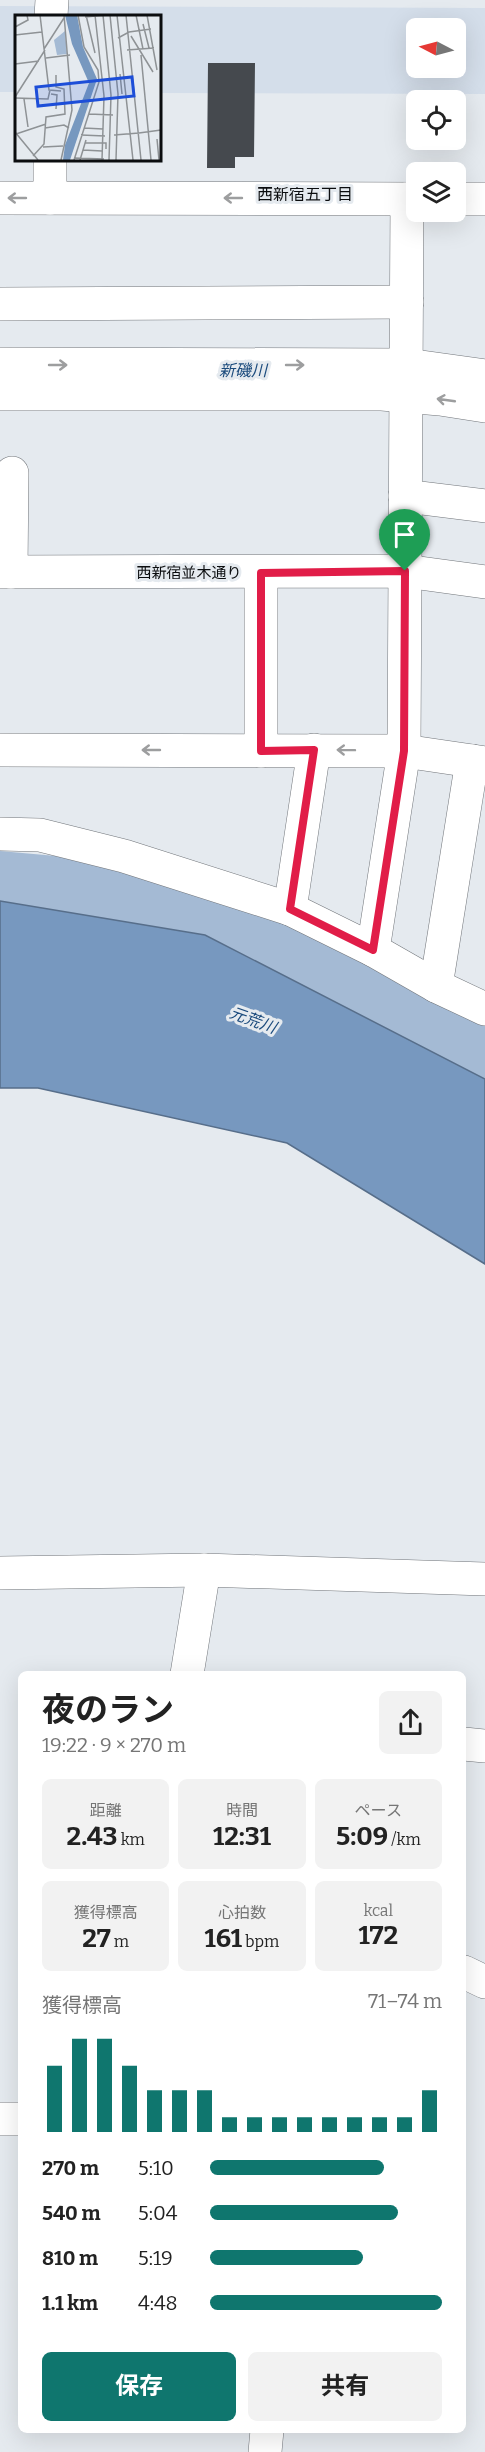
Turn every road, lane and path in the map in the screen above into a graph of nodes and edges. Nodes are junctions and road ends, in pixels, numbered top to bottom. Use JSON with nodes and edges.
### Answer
{"nodes":[{"id":1,"x":52,"y":0,"type":"edge"},
{"id":2,"x":51,"y":15,"type":"edge"},
{"id":3,"x":50,"y":160,"type":"edge"},
{"id":4,"x":0,"y":198,"type":"edge"},
{"id":5,"x":50,"y":198,"type":"junction"},
{"id":6,"x":406,"y":199,"type":"edge"},
{"id":7,"x":466,"y":199,"type":"edge"},
{"id":8,"x":485,"y":199,"type":"edge"},
{"id":9,"x":411,"y":222,"type":"edge"},
{"id":10,"x":406,"y":303,"type":"junction"},
{"id":11,"x":0,"y":304,"type":"edge"},
{"id":12,"x":0,"y":364,"type":"edge"},
{"id":13,"x":485,"y":376,"type":"edge"},
{"id":14,"x":406,"y":381,"type":"junction"},
{"id":15,"x":0,"y":394,"type":"edge"},
{"id":16,"x":485,"y":406,"type":"edge"},
{"id":17,"x":12,"y":473,"type":"dead end"},
{"id":18,"x":405,"y":496,"type":"junction"},
{"id":19,"x":485,"y":506,"type":"edge"},
{"id":20,"x":405,"y":571,"type":"junction"},
{"id":21,"x":6,"y":572,"type":"edge"},
{"id":22,"x":261,"y":573,"type":"junction"},
{"id":23,"x":485,"y":582,"type":"edge"},
{"id":24,"x":0,"y":750,"type":"edge"},
{"id":25,"x":314,"y":750,"type":"junction"},
{"id":26,"x":261,"y":751,"type":"junction"},
{"id":27,"x":404,"y":751,"type":"junction"},
{"id":28,"x":478,"y":762,"type":"edge"},
{"id":29,"x":0,"y":834,"type":"edge"},
{"id":30,"x":290,"y":909,"type":"junction"},
{"id":31,"x":373,"y":950,"type":"junction"},
{"id":32,"x":436,"y":986,"type":"junction"},
{"id":33,"x":485,"y":1009,"type":"edge"},
{"id":34,"x":204,"y":1570,"type":"junction"},
{"id":35,"x":0,"y":1572,"type":"edge"},
{"id":36,"x":485,"y":1580,"type":"edge"},
{"id":37,"x":187,"y":1671,"type":"edge"},
{"id":38,"x":466,"y":1743,"type":"edge"},
{"id":39,"x":485,"y":1746,"type":"edge"},
{"id":40,"x":466,"y":1973,"type":"edge"},
{"id":41,"x":485,"y":1982,"type":"edge"},
{"id":42,"x":0,"y":2119,"type":"edge"},
{"id":43,"x":18,"y":2119,"type":"edge"},
{"id":44,"x":267,"y":2433,"type":"edge"},
{"id":45,"x":265,"y":2452,"type":"edge"}],
"edges":[{"from":1,"to":2,"type":"street"},
{"from":3,"to":5,"type":"street"},
{"from":5,"to":4,"type":"street","one_way":true},
{"from":6,"to":5,"type":"street","one_way":true},
{"from":7,"to":8,"type":"street"},
{"from":9,"to":10,"type":"street"},
{"from":10,"to":11,"type":"street"},
{"from":10,"to":14,"type":"street"},
{"from":12,"to":14,"type":"street","one_way":true},
{"from":13,"to":14,"type":"street"},
{"from":14,"to":15,"type":"street"},
{"from":16,"to":14,"type":"street","one_way":true},
{"from":14,"to":18,"type":"street"},
{"from":17,"to":21,"type":"street"},
{"from":18,"to":19,"type":"street"},
{"from":18,"to":20,"type":"street"},
{"from":20,"to":22,"type":"street","name":"西新宿並木通り"},
{"from":20,"to":23,"type":"street","name":"西新宿並木通り"},
{"from":20,"to":27,"type":"street"},
{"from":21,"to":22,"type":"street","name":"西新宿並木通り"},
{"from":22,"to":26,"type":"street"},
{"from":26,"to":24,"type":"street","one_way":true},
{"from":25,"to":26,"type":"street"},
{"from":27,"to":25,"type":"street","one_way":true},
{"from":25,"to":30,"type":"street"},
{"from":27,"to":28,"type":"street"},
{"from":27,"to":31,"type":"street"},
{"from":28,"to":32,"type":"street"},
{"from":29,"to":30,"type":"street"},
{"from":30,"to":31,"type":"street"},
{"from":31,"to":32,"type":"street"},
{"from":32,"to":33,"type":"street"},
{"from":34,"to":35,"type":"street"},
{"from":34,"to":36,"type":"street"},
{"from":34,"to":37,"type":"street"},
{"from":38,"to":39,"type":"street"},
{"from":40,"to":41,"type":"street"},
{"from":42,"to":43,"type":"street"},
{"from":44,"to":45,"type":"street"}]}
